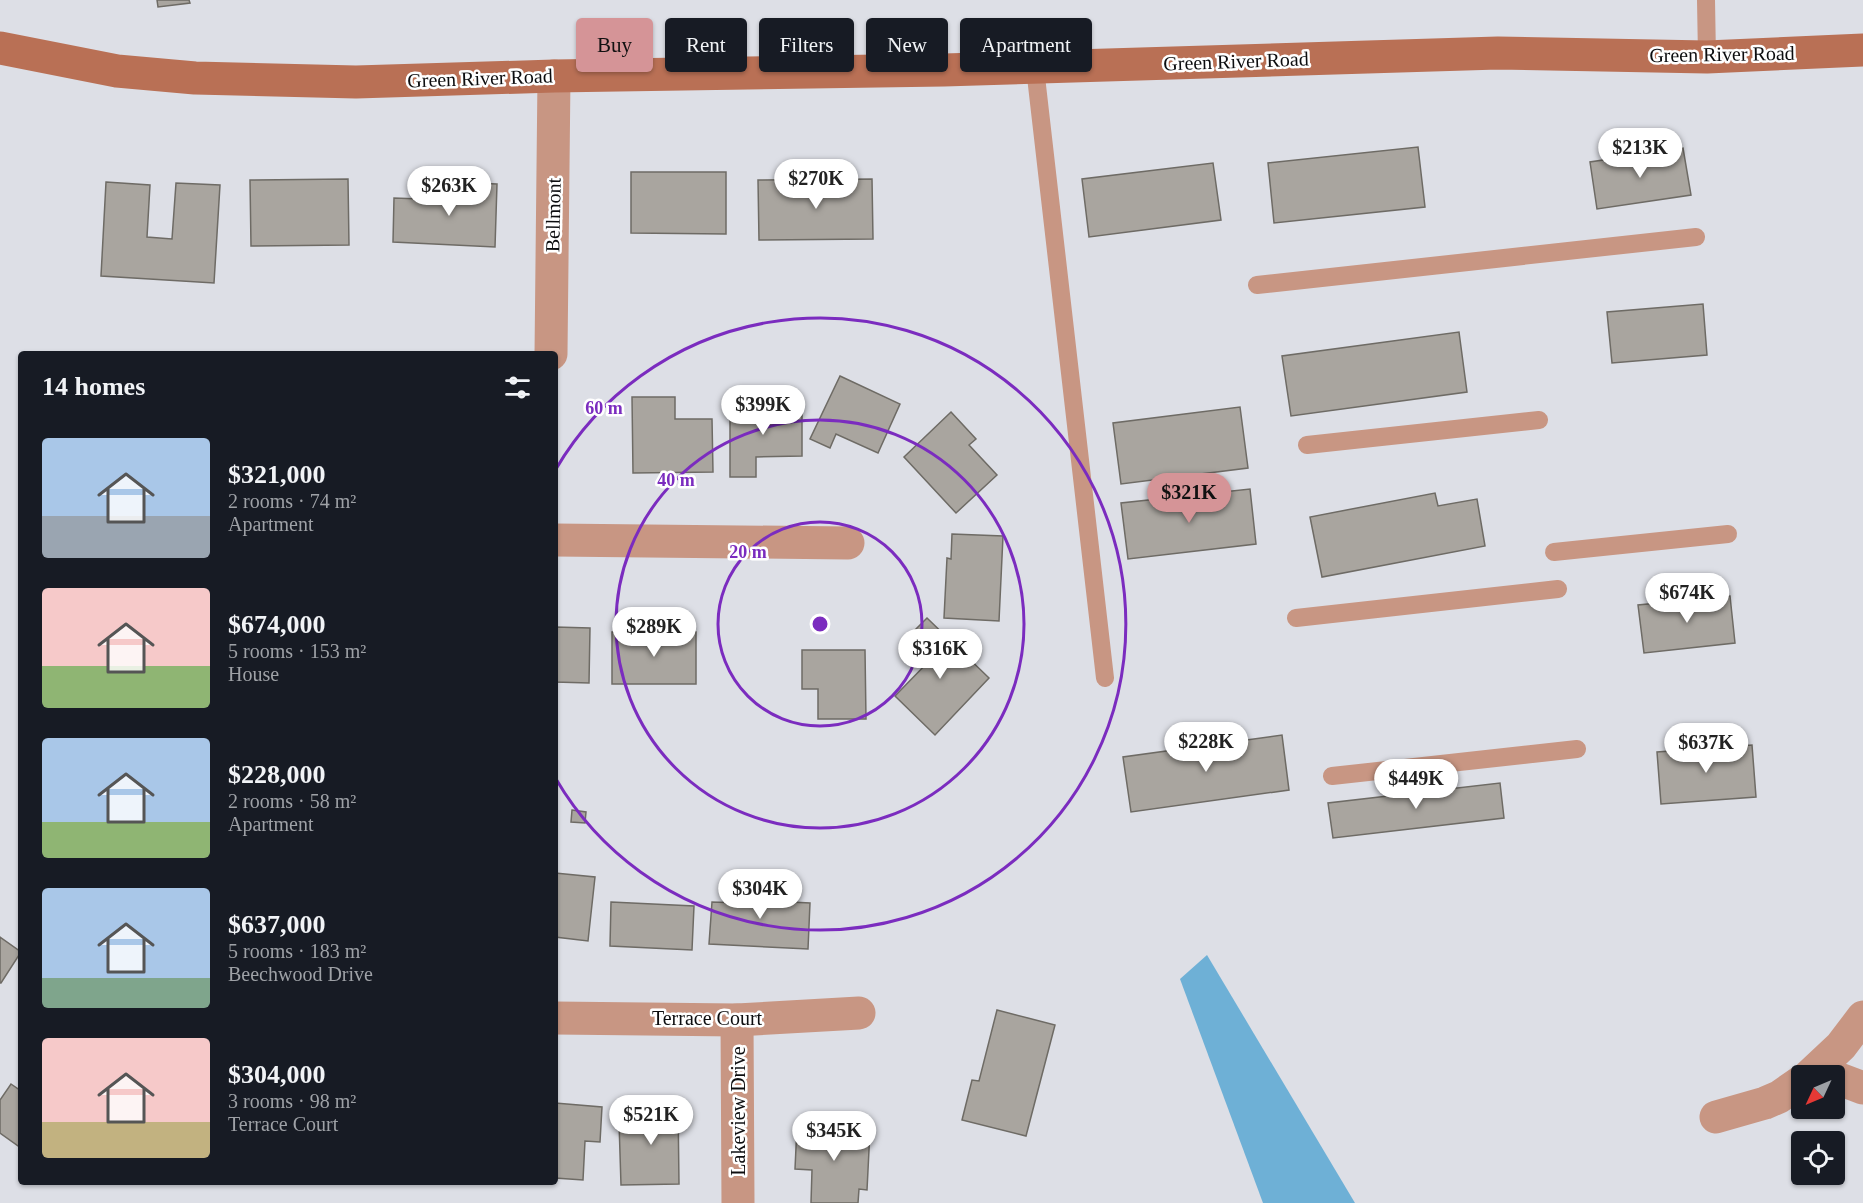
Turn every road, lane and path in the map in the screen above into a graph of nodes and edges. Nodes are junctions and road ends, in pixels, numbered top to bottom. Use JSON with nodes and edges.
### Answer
{"nodes":[{"id":1,"x":1706,"y":0,"type":"edge"},
{"id":2,"x":0,"y":48,"type":"edge"},
{"id":3,"x":1863,"y":50,"type":"edge"},
{"id":4,"x":1707,"y":57,"type":"junction"},
{"id":5,"x":1092,"y":66,"type":"edge"},
{"id":6,"x":960,"y":69,"type":"edge"},
{"id":7,"x":1035,"y":72,"type":"edge"},
{"id":8,"x":554,"y":76,"type":"junction"},
{"id":9,"x":1696,"y":237,"type":"dead end"},
{"id":10,"x":1257,"y":285,"type":"dead end"},
{"id":11,"x":551,"y":351,"type":"edge"},
{"id":12,"x":1539,"y":420,"type":"dead end"},
{"id":13,"x":1307,"y":445,"type":"dead end"},
{"id":14,"x":1728,"y":534,"type":"dead end"},
{"id":15,"x":558,"y":540,"type":"edge"},
{"id":16,"x":848,"y":543,"type":"dead end"},
{"id":17,"x":1554,"y":552,"type":"dead end"},
{"id":18,"x":1558,"y":589,"type":"dead end"},
{"id":19,"x":1296,"y":618,"type":"dead end"},
{"id":20,"x":1105,"y":678,"type":"dead end"},
{"id":21,"x":1577,"y":749,"type":"dead end"},
{"id":22,"x":1332,"y":776,"type":"dead end"},
{"id":23,"x":859,"y":1013,"type":"dead end"},
{"id":24,"x":1863,"y":1017,"type":"edge"},
{"id":25,"x":558,"y":1018,"type":"edge"},
{"id":26,"x":737,"y":1020,"type":"junction"},
{"id":27,"x":1827,"y":1065,"type":"edge"},
{"id":28,"x":1845,"y":1083,"type":"edge"},
{"id":29,"x":1863,"y":1088,"type":"edge"},
{"id":30,"x":1791,"y":1091,"type":"edge"},
{"id":31,"x":1716,"y":1117,"type":"dead end"},
{"id":32,"x":738,"y":1203,"type":"edge"}],
"edges":[{"from":1,"to":4,"type":"lane"},
{"from":2,"to":8,"type":"street","name":"Green River Road"},
{"from":3,"to":4,"type":"street","name":"Green River Road"},
{"from":4,"to":5,"type":"street","name":"Green River Road"},
{"from":6,"to":8,"type":"street","name":"Green River Road"},
{"from":7,"to":20,"type":"lane"},
{"from":8,"to":11,"type":"street","name":"Bellmont"},
{"from":9,"to":10,"type":"lane"},
{"from":12,"to":13,"type":"lane"},
{"from":14,"to":17,"type":"lane"},
{"from":15,"to":16,"type":"street"},
{"from":18,"to":19,"type":"lane"},
{"from":21,"to":22,"type":"lane"},
{"from":23,"to":26,"type":"street","name":"Terrace Court"},
{"from":24,"to":27,"type":"street"},
{"from":25,"to":26,"type":"street","name":"Terrace Court"},
{"from":26,"to":32,"type":"street","name":"Lakeview Drive"},
{"from":28,"to":29,"type":"street"},
{"from":30,"to":31,"type":"street"}]}
